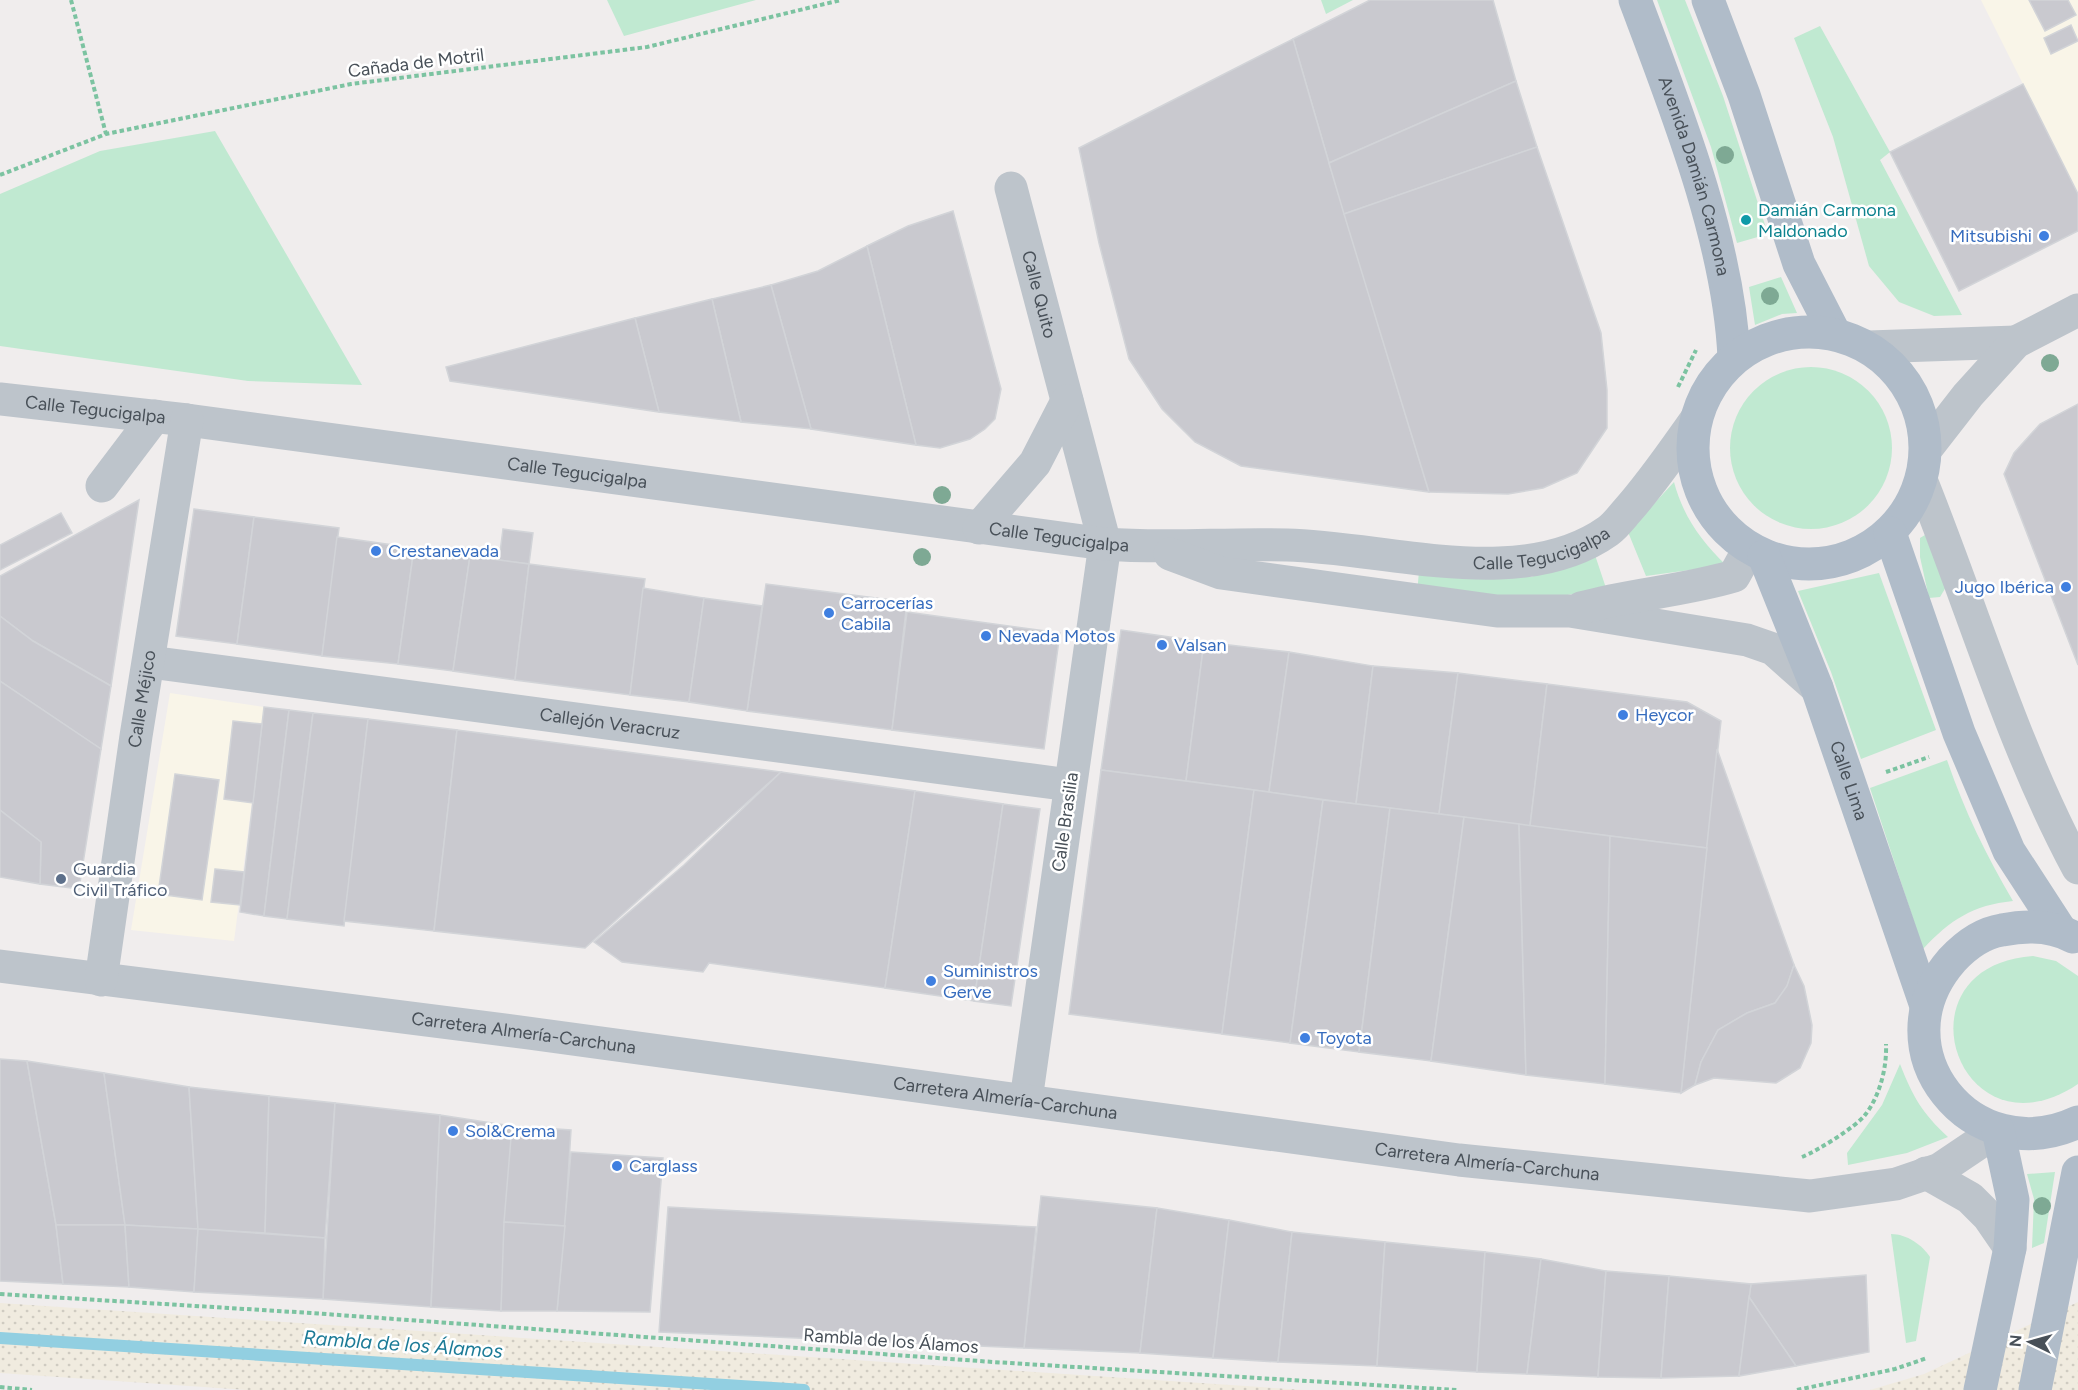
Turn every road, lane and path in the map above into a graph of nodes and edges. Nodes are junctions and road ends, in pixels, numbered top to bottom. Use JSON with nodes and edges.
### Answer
{"nodes":[{"id":1,"x":71,"y":0,"type":"edge"},
{"id":2,"x":841,"y":0,"type":"edge"},
{"id":3,"x":1635,"y":0,"type":"edge"},
{"id":4,"x":1708,"y":0,"type":"edge"},
{"id":5,"x":106,"y":134,"type":"junction"},
{"id":6,"x":0,"y":175,"type":"edge"},
{"id":7,"x":1011,"y":188,"type":"dead end"},
{"id":8,"x":2078,"y":310,"type":"edge"},
{"id":9,"x":1835,"y":334,"type":"junction"},
{"id":10,"x":2016,"y":342,"type":"junction"},
{"id":11,"x":1869,"y":347,"type":"junction"},
{"id":12,"x":1734,"y":358,"type":"junction"},
{"id":13,"x":0,"y":399,"type":"edge"},
{"id":14,"x":1067,"y":401,"type":"junction"},
{"id":15,"x":155,"y":416,"type":"junction"},
{"id":16,"x":187,"y":420,"type":"junction"},
{"id":17,"x":1695,"y":420,"type":"junction"},
{"id":18,"x":1923,"y":465,"type":"junction"},
{"id":19,"x":102,"y":486,"type":"dead end"},
{"id":20,"x":979,"y":528,"type":"junction"},
{"id":21,"x":1890,"y":533,"type":"junction"},
{"id":22,"x":1105,"y":544,"type":"junction"},
{"id":23,"x":1154,"y":548,"type":"junction"},
{"id":24,"x":1757,"y":552,"type":"junction"},
{"id":25,"x":1570,"y":611,"type":"junction"},
{"id":26,"x":150,"y":662,"type":"junction"},
{"id":27,"x":1817,"y":688,"type":"junction"},
{"id":28,"x":1965,"y":744,"type":"junction"},
{"id":29,"x":1070,"y":784,"type":"junction"},
{"id":30,"x":1850,"y":784,"type":"junction"},
{"id":31,"x":2078,"y":868,"type":"edge"},
{"id":32,"x":2070,"y":935,"type":"edge"},
{"id":33,"x":0,"y":966,"type":"edge"},
{"id":34,"x":101,"y":980,"type":"junction"},
{"id":35,"x":1926,"y":1006,"type":"junction"},
{"id":36,"x":1886,"y":1043,"type":"dead end"},
{"id":37,"x":1026,"y":1100,"type":"junction"},
{"id":38,"x":2078,"y":1122,"type":"edge"},
{"id":39,"x":1998,"y":1130,"type":"junction"},
{"id":40,"x":1796,"y":1160,"type":"dead end"},
{"id":41,"x":2078,"y":1172,"type":"edge"},
{"id":42,"x":1926,"y":1173,"type":"junction"},
{"id":43,"x":2010,"y":1248,"type":"junction"},
{"id":44,"x":0,"y":1294,"type":"edge"},
{"id":45,"x":1927,"y":1358,"type":"dead end"},
{"id":46,"x":0,"y":1387,"type":"edge"},
{"id":47,"x":32,"y":1390,"type":"edge"},
{"id":48,"x":1457,"y":1390,"type":"edge"},
{"id":49,"x":1797,"y":1390,"type":"edge"},
{"id":50,"x":1980,"y":1390,"type":"edge"},
{"id":51,"x":2035,"y":1390,"type":"edge"}],
"edges":[{"from":1,"to":5,"type":"path"},
{"from":2,"to":5,"type":"path","name":"Cañada de Motril"},
{"from":3,"to":12,"type":"main road","name":"Avenida Damián Carmona"},
{"from":4,"to":9,"type":"main road"},
{"from":5,"to":6,"type":"path","name":"Cañada de Motril"},
{"from":7,"to":14,"type":"street","name":"Calle Quito"},
{"from":8,"to":10,"type":"street"},
{"from":9,"to":11,"type":"main road"},
{"from":9,"to":12,"type":"main road"},
{"from":10,"to":11,"type":"street"},
{"from":10,"to":18,"type":"street"},
{"from":11,"to":18,"type":"main road"},
{"from":12,"to":17,"type":"main road"},
{"from":13,"to":15,"type":"street","name":"Calle Tegucigalpa"},
{"from":14,"to":20,"type":"street"},
{"from":14,"to":22,"type":"street","name":"Calle Quito"},
{"from":15,"to":16,"type":"street","name":"Calle Tegucigalpa"},
{"from":15,"to":19,"type":"street"},
{"from":16,"to":20,"type":"street","name":"Calle Tegucigalpa"},
{"from":16,"to":26,"type":"street","name":"Calle Méjico"},
{"from":17,"to":23,"type":"street","name":"Calle Tegucigalpa"},
{"from":17,"to":24,"type":"main road"},
{"from":18,"to":21,"type":"main road"},
{"from":18,"to":31,"type":"street"},
{"from":20,"to":22,"type":"street","name":"Calle Tegucigalpa"},
{"from":21,"to":24,"type":"main road"},
{"from":21,"to":28,"type":"main road"},
{"from":22,"to":23,"type":"street","name":"Calle Tegucigalpa"},
{"from":22,"to":29,"type":"street","name":"Calle Brasilia"},
{"from":23,"to":25,"type":"street","name":"Calle Tegucigalpa"},
{"from":24,"to":25,"type":"street","name":"Calle Tegucigalpa"},
{"from":24,"to":27,"type":"main road","name":"Calle Lima"},
{"from":25,"to":27,"type":"street","name":"Calle Tegucigalpa"},
{"from":26,"to":29,"type":"street","name":"Callejón Veracruz"},
{"from":26,"to":34,"type":"street","name":"Calle Méjico"},
{"from":27,"to":30,"type":"main road","name":"Calle Lima"},
{"from":28,"to":30,"type":"path"},
{"from":28,"to":32,"type":"main road"},
{"from":29,"to":37,"type":"street","name":"Calle Brasilia"},
{"from":30,"to":35,"type":"main road","name":"Calle Lima"},
{"from":32,"to":35,"type":"main road"},
{"from":33,"to":34,"type":"street","name":"Carretera Almería-Carchuna"},
{"from":34,"to":37,"type":"street","name":"Carretera Almería-Carchuna"},
{"from":35,"to":39,"type":"main road"},
{"from":36,"to":40,"type":"path"},
{"from":37,"to":42,"type":"street","name":"Carretera Almería-Carchuna"},
{"from":38,"to":39,"type":"main road"},
{"from":39,"to":42,"type":"street","name":"Carretera Almería-Carchuna"},
{"from":39,"to":43,"type":"main road"},
{"from":41,"to":51,"type":"main road"},
{"from":42,"to":43,"type":"street"},
{"from":43,"to":50,"type":"main road"},
{"from":44,"to":48,"type":"path","name":"Rambla de los Álamos"},
{"from":45,"to":49,"type":"path"},
{"from":46,"to":47,"type":"path"}]}
